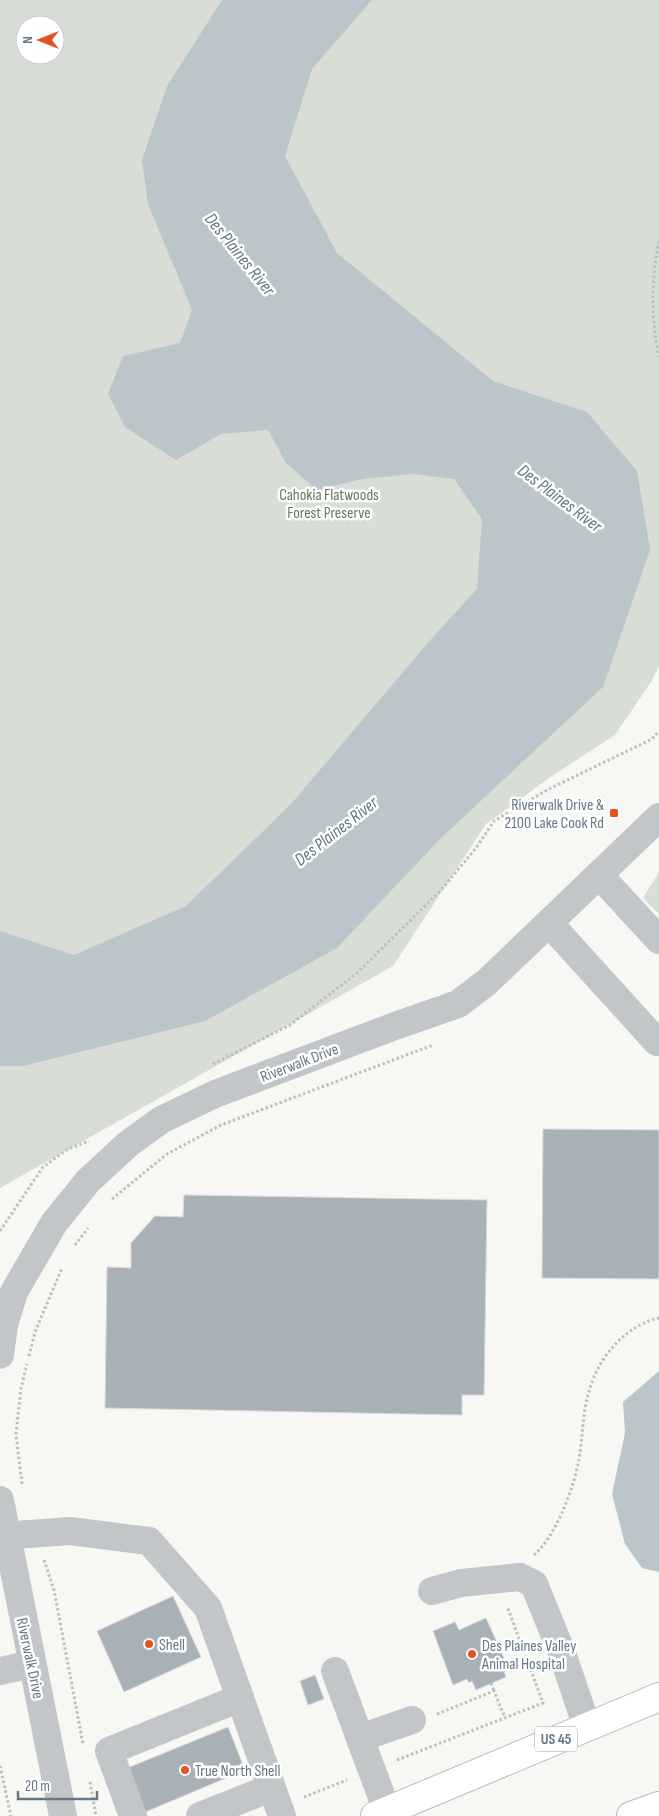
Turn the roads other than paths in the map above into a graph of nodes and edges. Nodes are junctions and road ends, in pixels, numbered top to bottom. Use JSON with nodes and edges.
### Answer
{"nodes":[{"id":1,"x":659,"y":817,"type":"edge"},
{"id":2,"x":599,"y":875,"type":"junction"},
{"id":3,"x":549,"y":923,"type":"junction"},
{"id":4,"x":659,"y":940,"type":"edge"},
{"id":5,"x":659,"y":1041,"type":"edge"},
{"id":6,"x":0,"y":1355,"type":"edge"},
{"id":7,"x":12,"y":1494,"type":"edge"},
{"id":8,"x":3,"y":1535,"type":"edge"},
{"id":9,"x":432,"y":1591,"type":"dead end"},
{"id":10,"x":32,"y":1664,"type":"junction"},
{"id":11,"x":0,"y":1671,"type":"edge"},
{"id":12,"x":335,"y":1671,"type":"dead end"},
{"id":13,"x":240,"y":1698,"type":"junction"},
{"id":14,"x":659,"y":1698,"type":"edge"},
{"id":15,"x":424,"y":1717,"type":"road end"},
{"id":16,"x":587,"y":1727,"type":"junction"},
{"id":17,"x":360,"y":1738,"type":"junction"},
{"id":18,"x":271,"y":1788,"type":"junction"},
{"id":19,"x":659,"y":1806,"type":"edge"},
{"id":20,"x":381,"y":1814,"type":"edge"},
{"id":21,"x":63,"y":1816,"type":"edge"},
{"id":22,"x":133,"y":1816,"type":"edge"},
{"id":23,"x":200,"y":1816,"type":"edge"},
{"id":24,"x":282,"y":1816,"type":"edge"},
{"id":25,"x":631,"y":1816,"type":"edge"}],
"edges":[{"from":1,"to":2,"type":"street","name":"Riverwalk Drive"},
{"from":2,"to":3,"type":"street","name":"Riverwalk Drive"},
{"from":2,"to":4,"type":"street"},
{"from":3,"to":5,"type":"street"},
{"from":3,"to":6,"type":"street","name":"Riverwalk Drive"},
{"from":7,"to":8,"type":"street","name":"Riverwalk Drive"},
{"from":8,"to":10,"type":"street","name":"Riverwalk Drive"},
{"from":8,"to":13,"type":"street"},
{"from":9,"to":16,"type":"street"},
{"from":10,"to":11,"type":"street"},
{"from":10,"to":21,"type":"street","name":"Riverwalk Drive"},
{"from":12,"to":17,"type":"street"},
{"from":13,"to":18,"type":"street"},
{"from":13,"to":22,"type":"street"},
{"from":14,"to":16,"type":"main road","number":"US 45"},
{"from":15,"to":17,"type":"street"},
{"from":16,"to":20,"type":"main road","number":"US 45"},
{"from":17,"to":20,"type":"street"},
{"from":18,"to":23,"type":"street"},
{"from":18,"to":24,"type":"street"},
{"from":19,"to":25,"type":"main road"}]}
